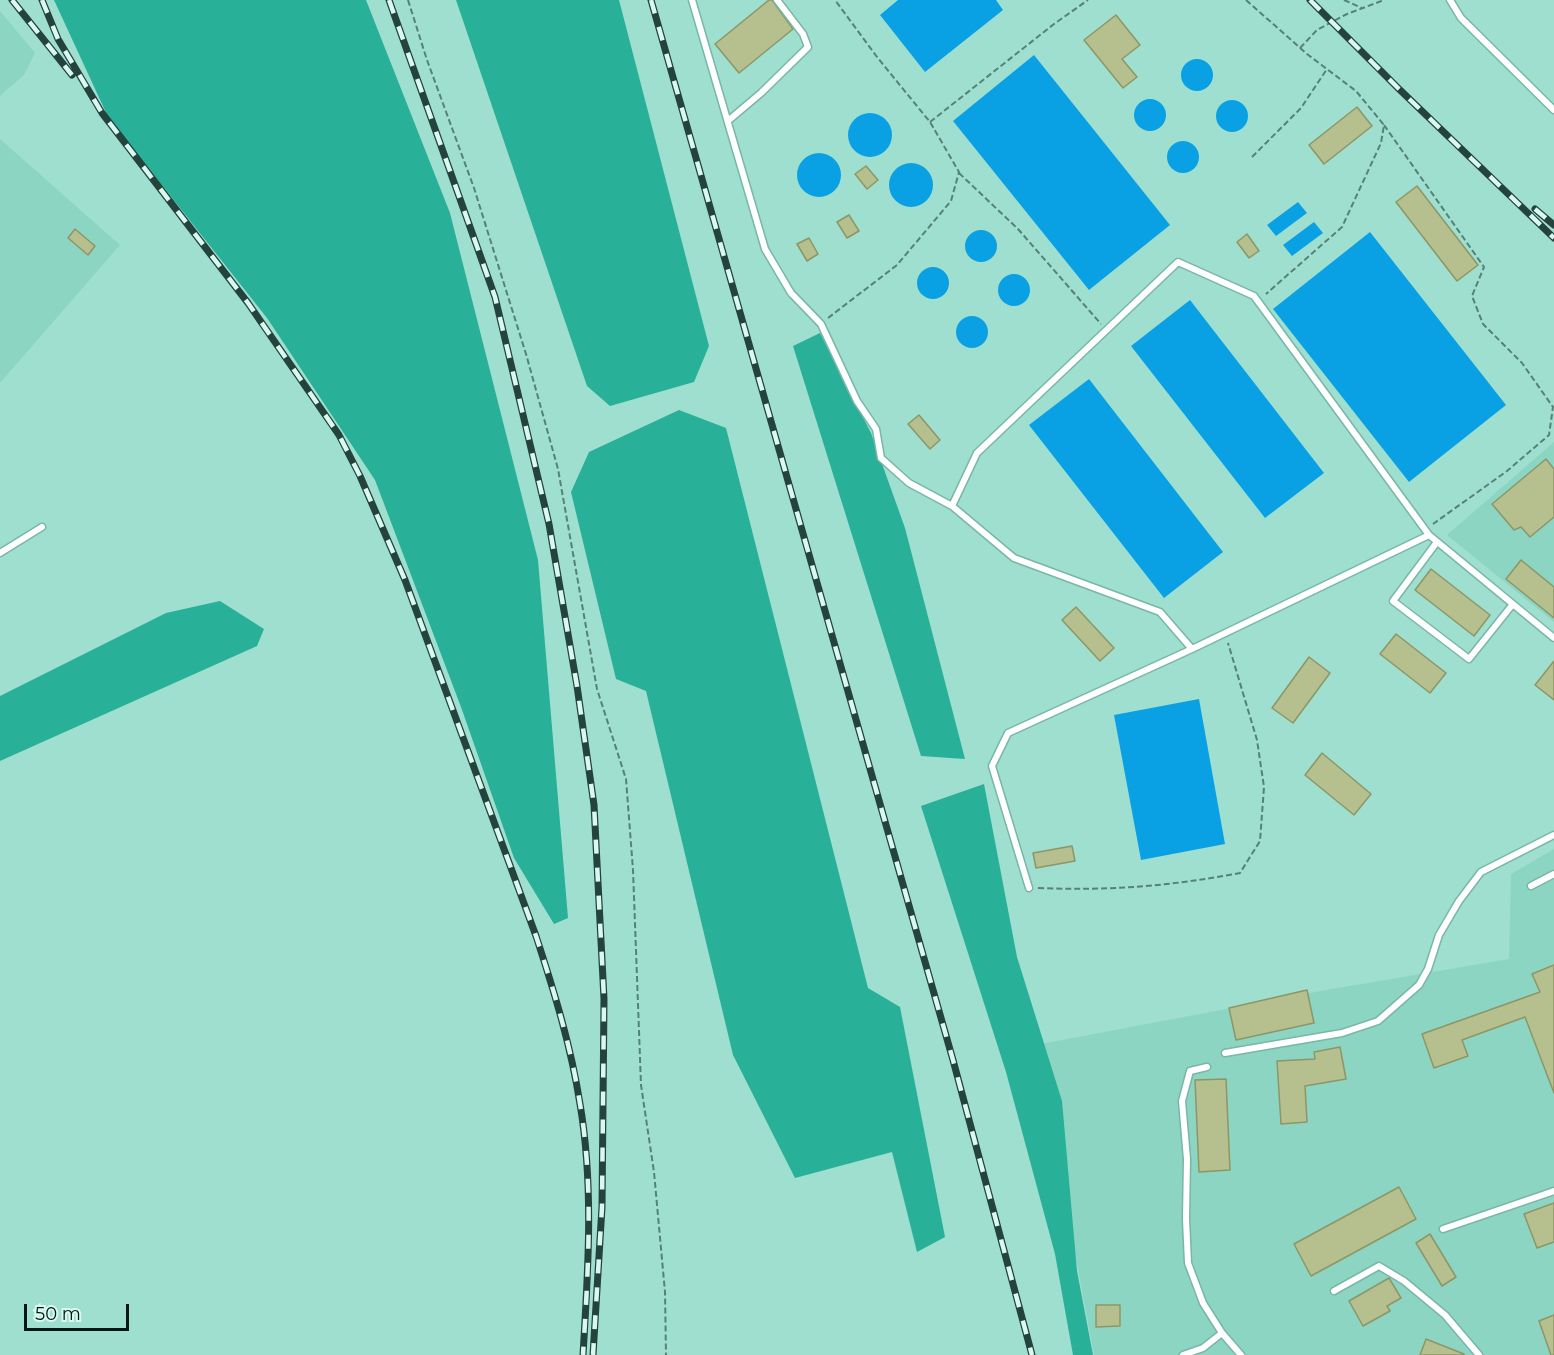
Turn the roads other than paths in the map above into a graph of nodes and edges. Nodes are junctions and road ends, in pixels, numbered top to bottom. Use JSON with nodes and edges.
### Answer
{"nodes":[{"id":1,"x":692,"y":0,"type":"edge"},
{"id":2,"x":777,"y":0,"type":"edge"},
{"id":3,"x":1450,"y":0,"type":"edge"},
{"id":4,"x":1554,"y":110,"type":"edge"},
{"id":5,"x":729,"y":120,"type":"junction"},
{"id":6,"x":952,"y":506,"type":"junction"},
{"id":7,"x":42,"y":527,"type":"dead end"},
{"id":8,"x":1427,"y":532,"type":"junction"},
{"id":9,"x":1437,"y":542,"type":"junction"},
{"id":10,"x":0,"y":553,"type":"edge"},
{"id":11,"x":1513,"y":604,"type":"junction"},
{"id":12,"x":1554,"y":638,"type":"edge"},
{"id":13,"x":1192,"y":649,"type":"junction"},
{"id":14,"x":1554,"y":835,"type":"edge"},
{"id":15,"x":1554,"y":874,"type":"edge"},
{"id":16,"x":1531,"y":886,"type":"dead end"},
{"id":17,"x":1029,"y":888,"type":"road end"},
{"id":18,"x":1225,"y":1053,"type":"dead end"},
{"id":19,"x":1207,"y":1067,"type":"dead end"},
{"id":20,"x":1554,"y":1191,"type":"edge"},
{"id":21,"x":1443,"y":1228,"type":"dead end"},
{"id":22,"x":1334,"y":1291,"type":"dead end"},
{"id":23,"x":1222,"y":1333,"type":"junction"},
{"id":24,"x":1183,"y":1355,"type":"edge"},
{"id":25,"x":1241,"y":1355,"type":"edge"},
{"id":26,"x":1479,"y":1355,"type":"edge"}],
"edges":[{"from":1,"to":5,"type":"lane"},
{"from":2,"to":5,"type":"lane"},
{"from":3,"to":4,"type":"lane"},
{"from":5,"to":6,"type":"lane"},
{"from":6,"to":8,"type":"lane"},
{"from":6,"to":13,"type":"lane"},
{"from":7,"to":10,"type":"lane"},
{"from":8,"to":9,"type":"lane"},
{"from":8,"to":13,"type":"lane"},
{"from":9,"to":11,"type":"lane"},
{"from":9,"to":11,"type":"lane"},
{"from":11,"to":12,"type":"lane"},
{"from":13,"to":17,"type":"lane"},
{"from":14,"to":18,"type":"lane"},
{"from":15,"to":16,"type":"lane"},
{"from":19,"to":23,"type":"lane"},
{"from":20,"to":21,"type":"lane"},
{"from":22,"to":26,"type":"lane"},
{"from":23,"to":24,"type":"lane"},
{"from":23,"to":25,"type":"lane"}]}
